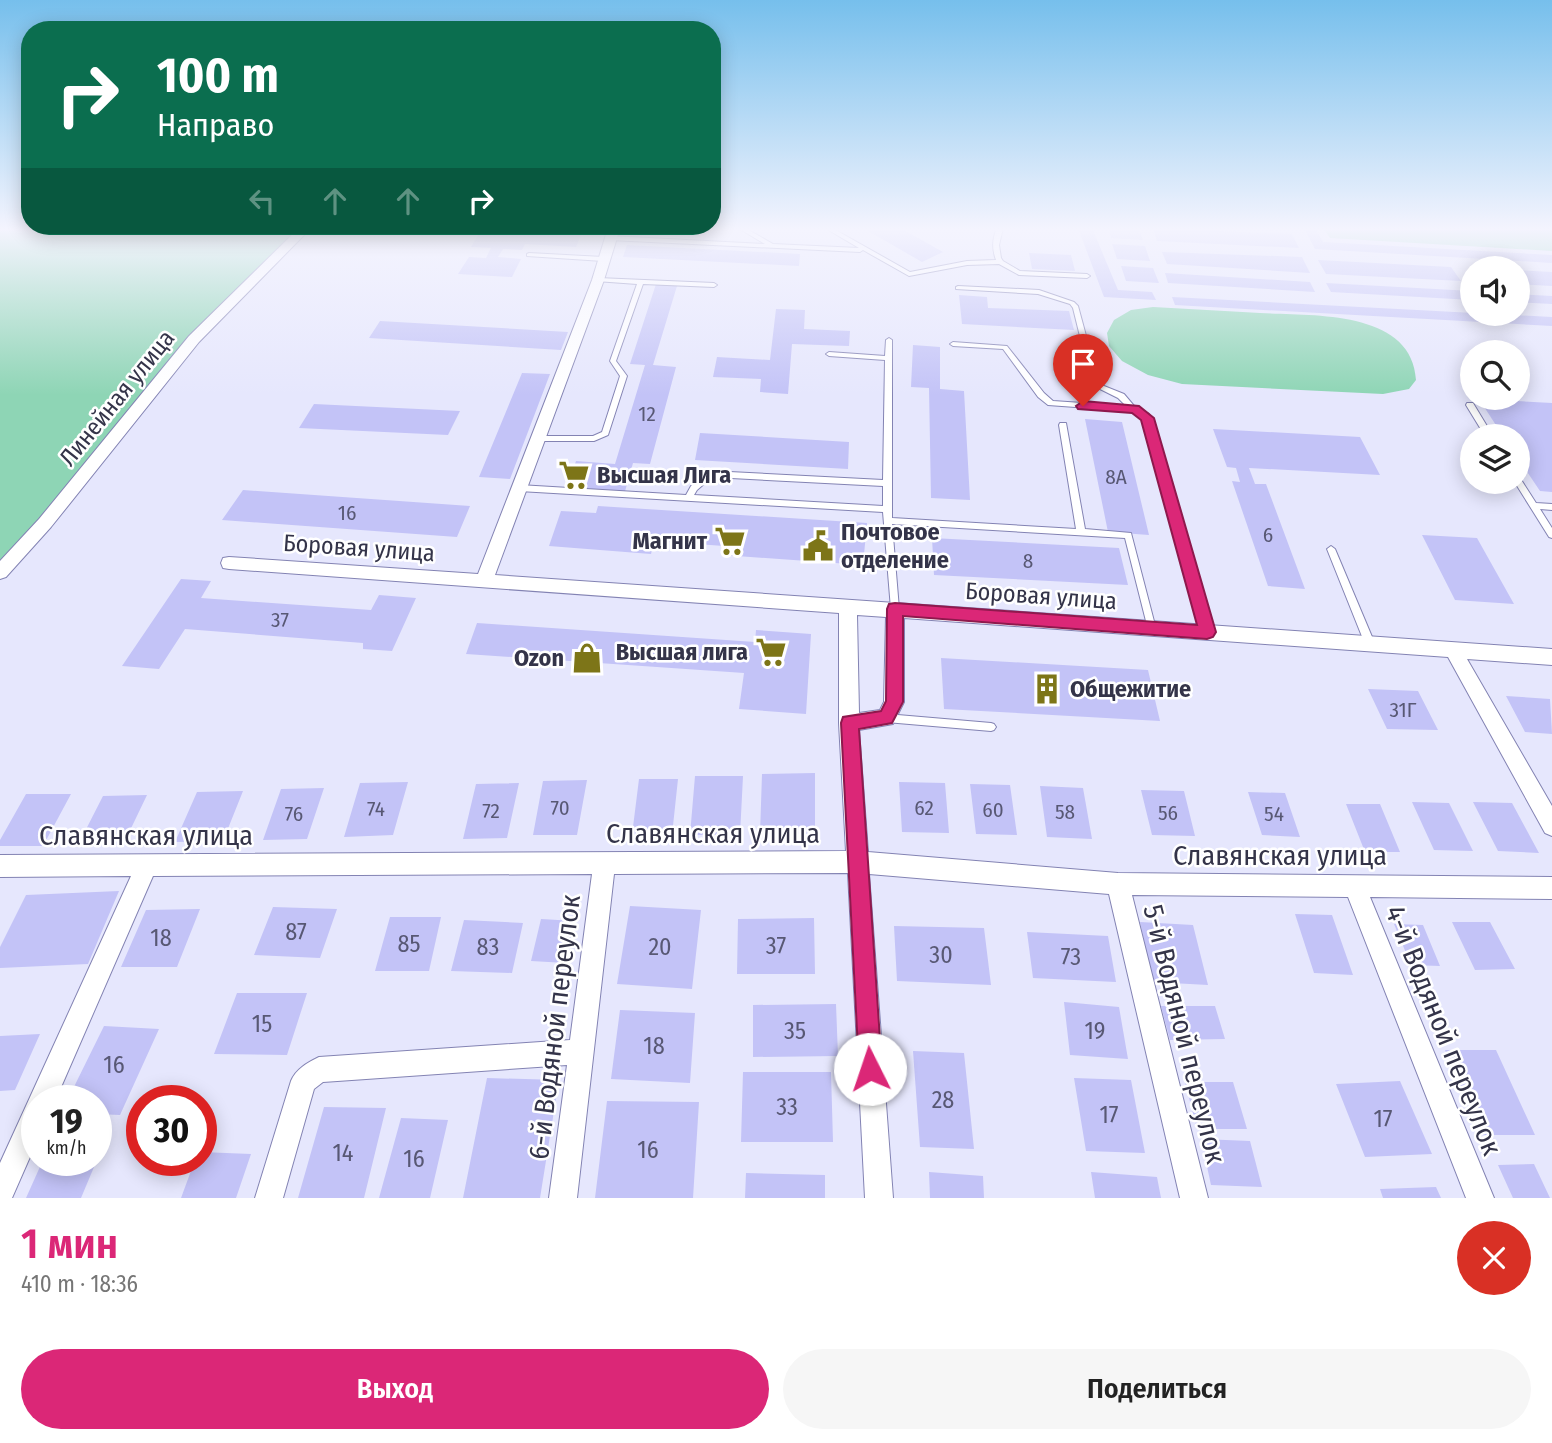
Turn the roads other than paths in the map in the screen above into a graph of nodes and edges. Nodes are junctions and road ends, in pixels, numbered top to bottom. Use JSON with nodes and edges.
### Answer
{"nodes":[{"id":1,"x":249,"y":284,"type":"edge"},
{"id":2,"x":597,"y":284,"type":"edge"},
{"id":3,"x":640,"y":284,"type":"edge"},
{"id":4,"x":694,"y":284,"type":"edge"},
{"id":5,"x":1021,"y":284,"type":"edge"},
{"id":6,"x":714,"y":285,"type":"dead end"},
{"id":7,"x":958,"y":288,"type":"dead end"},
{"id":8,"x":1017,"y":290,"type":"junction"},
{"id":9,"x":889,"y":340,"type":"dead end"},
{"id":10,"x":953,"y":344,"type":"dead end"},
{"id":11,"x":829,"y":354,"type":"dead end"},
{"id":12,"x":889,"y":358,"type":"junction"},
{"id":13,"x":1132,"y":409,"type":"junction"},
{"id":14,"x":1063,"y":425,"type":"dead end"},
{"id":15,"x":538,"y":439,"type":"junction"},
{"id":16,"x":887,"y":483,"type":"junction"},
{"id":17,"x":519,"y":488,"type":"junction"},
{"id":18,"x":1526,"y":494,"type":"edge"},
{"id":19,"x":689,"y":497,"type":"junction"},
{"id":20,"x":1534,"y":506,"type":"junction"},
{"id":21,"x":1552,"y":507,"type":"edge"},
{"id":22,"x":887,"y":509,"type":"junction"},
{"id":23,"x":888,"y":521,"type":"junction"},
{"id":24,"x":1081,"y":532,"type":"junction"},
{"id":25,"x":1552,"y":535,"type":"edge"},
{"id":26,"x":1331,"y":549,"type":"dead end"},
{"id":27,"x":229,"y":563,"type":"dead end"},
{"id":28,"x":0,"y":572,"type":"edge"},
{"id":29,"x":484,"y":581,"type":"junction"},
{"id":30,"x":848,"y":607,"type":"junction"},
{"id":31,"x":895,"y":609,"type":"junction"},
{"id":32,"x":1152,"y":629,"type":"junction"},
{"id":33,"x":1207,"y":632,"type":"junction"},
{"id":34,"x":1370,"y":644,"type":"junction"},
{"id":35,"x":1453,"y":650,"type":"junction"},
{"id":36,"x":1552,"y":657,"type":"edge"},
{"id":37,"x":886,"y":718,"type":"junction"},
{"id":38,"x":849,"y":723,"type":"junction"},
{"id":39,"x":991,"y":727,"type":"dead end"},
{"id":40,"x":1552,"y":826,"type":"edge"},
{"id":41,"x":858,"y":862,"type":"junction"},
{"id":42,"x":604,"y":863,"type":"junction"},
{"id":43,"x":147,"y":865,"type":"junction"},
{"id":44,"x":0,"y":866,"type":"edge"},
{"id":45,"x":1118,"y":884,"type":"junction"},
{"id":46,"x":1354,"y":885,"type":"junction"},
{"id":47,"x":1552,"y":888,"type":"edge"},
{"id":48,"x":581,"y":1052,"type":"junction"},
{"id":49,"x":48,"y":1085,"type":"edge"},
{"id":50,"x":21,"y":1147,"type":"edge"},
{"id":51,"x":0,"y":1194,"type":"edge"},
{"id":52,"x":269,"y":1198,"type":"edge"},
{"id":53,"x":563,"y":1198,"type":"edge"},
{"id":54,"x":879,"y":1198,"type":"edge"},
{"id":55,"x":1194,"y":1198,"type":"edge"},
{"id":56,"x":1480,"y":1198,"type":"edge"}],
"edges":[{"from":1,"to":28,"type":"street","name":"Линейная улица"},
{"from":2,"to":15,"type":"street"},
{"from":3,"to":15,"type":"lane"},
{"from":4,"to":6,"type":"lane"},
{"from":5,"to":8,"type":"lane"},
{"from":7,"to":8,"type":"lane"},
{"from":8,"to":13,"type":"lane"},
{"from":9,"to":12,"type":"lane"},
{"from":10,"to":13,"type":"lane"},
{"from":11,"to":12,"type":"lane"},
{"from":12,"to":16,"type":"lane"},
{"from":13,"to":33,"type":"lane"},
{"from":14,"to":24,"type":"lane"},
{"from":15,"to":17,"type":"street"},
{"from":16,"to":19,"type":"lane"},
{"from":16,"to":22,"type":"lane"},
{"from":17,"to":19,"type":"lane"},
{"from":17,"to":29,"type":"street"},
{"from":18,"to":20,"type":"lane"},
{"from":19,"to":22,"type":"lane"},
{"from":20,"to":21,"type":"lane"},
{"from":20,"to":25,"type":"lane"},
{"from":22,"to":23,"type":"lane"},
{"from":23,"to":24,"type":"lane"},
{"from":23,"to":31,"type":"lane"},
{"from":24,"to":32,"type":"lane"},
{"from":26,"to":34,"type":"lane"},
{"from":27,"to":29,"type":"street","name":"Боровая улица"},
{"from":29,"to":30,"type":"street","name":"Боровая улица"},
{"from":30,"to":31,"type":"street","name":"Боровая улица"},
{"from":30,"to":38,"type":"street"},
{"from":31,"to":32,"type":"street","name":"Боровая улица"},
{"from":31,"to":37,"type":"street"},
{"from":32,"to":33,"type":"street","name":"Боровая улица"},
{"from":33,"to":34,"type":"street","name":"Боровая улица"},
{"from":34,"to":35,"type":"street","name":"Боровая улица"},
{"from":35,"to":36,"type":"street","name":"Боровая улица"},
{"from":35,"to":40,"type":"street"},
{"from":37,"to":38,"type":"street"},
{"from":37,"to":39,"type":"lane"},
{"from":38,"to":41,"type":"street"},
{"from":41,"to":42,"type":"street","name":"Славянская улица"},
{"from":41,"to":45,"type":"street","name":"Славянская улица"},
{"from":41,"to":54,"type":"street"},
{"from":42,"to":43,"type":"street","name":"Славянская улица"},
{"from":42,"to":48,"type":"street","name":"6-й Водяной переулок"},
{"from":43,"to":44,"type":"street","name":"Славянская улица"},
{"from":43,"to":49,"type":"street"},
{"from":45,"to":46,"type":"street","name":"Славянская улица"},
{"from":45,"to":55,"type":"street","name":"5-й Водяной переулок"},
{"from":46,"to":47,"type":"street","name":"Славянская улица"},
{"from":46,"to":56,"type":"street","name":"4-й Водяной переулок"},
{"from":48,"to":52,"type":"street"},
{"from":48,"to":53,"type":"street","name":"6-й Водяной переулок"},
{"from":50,"to":51,"type":"street"}]}
